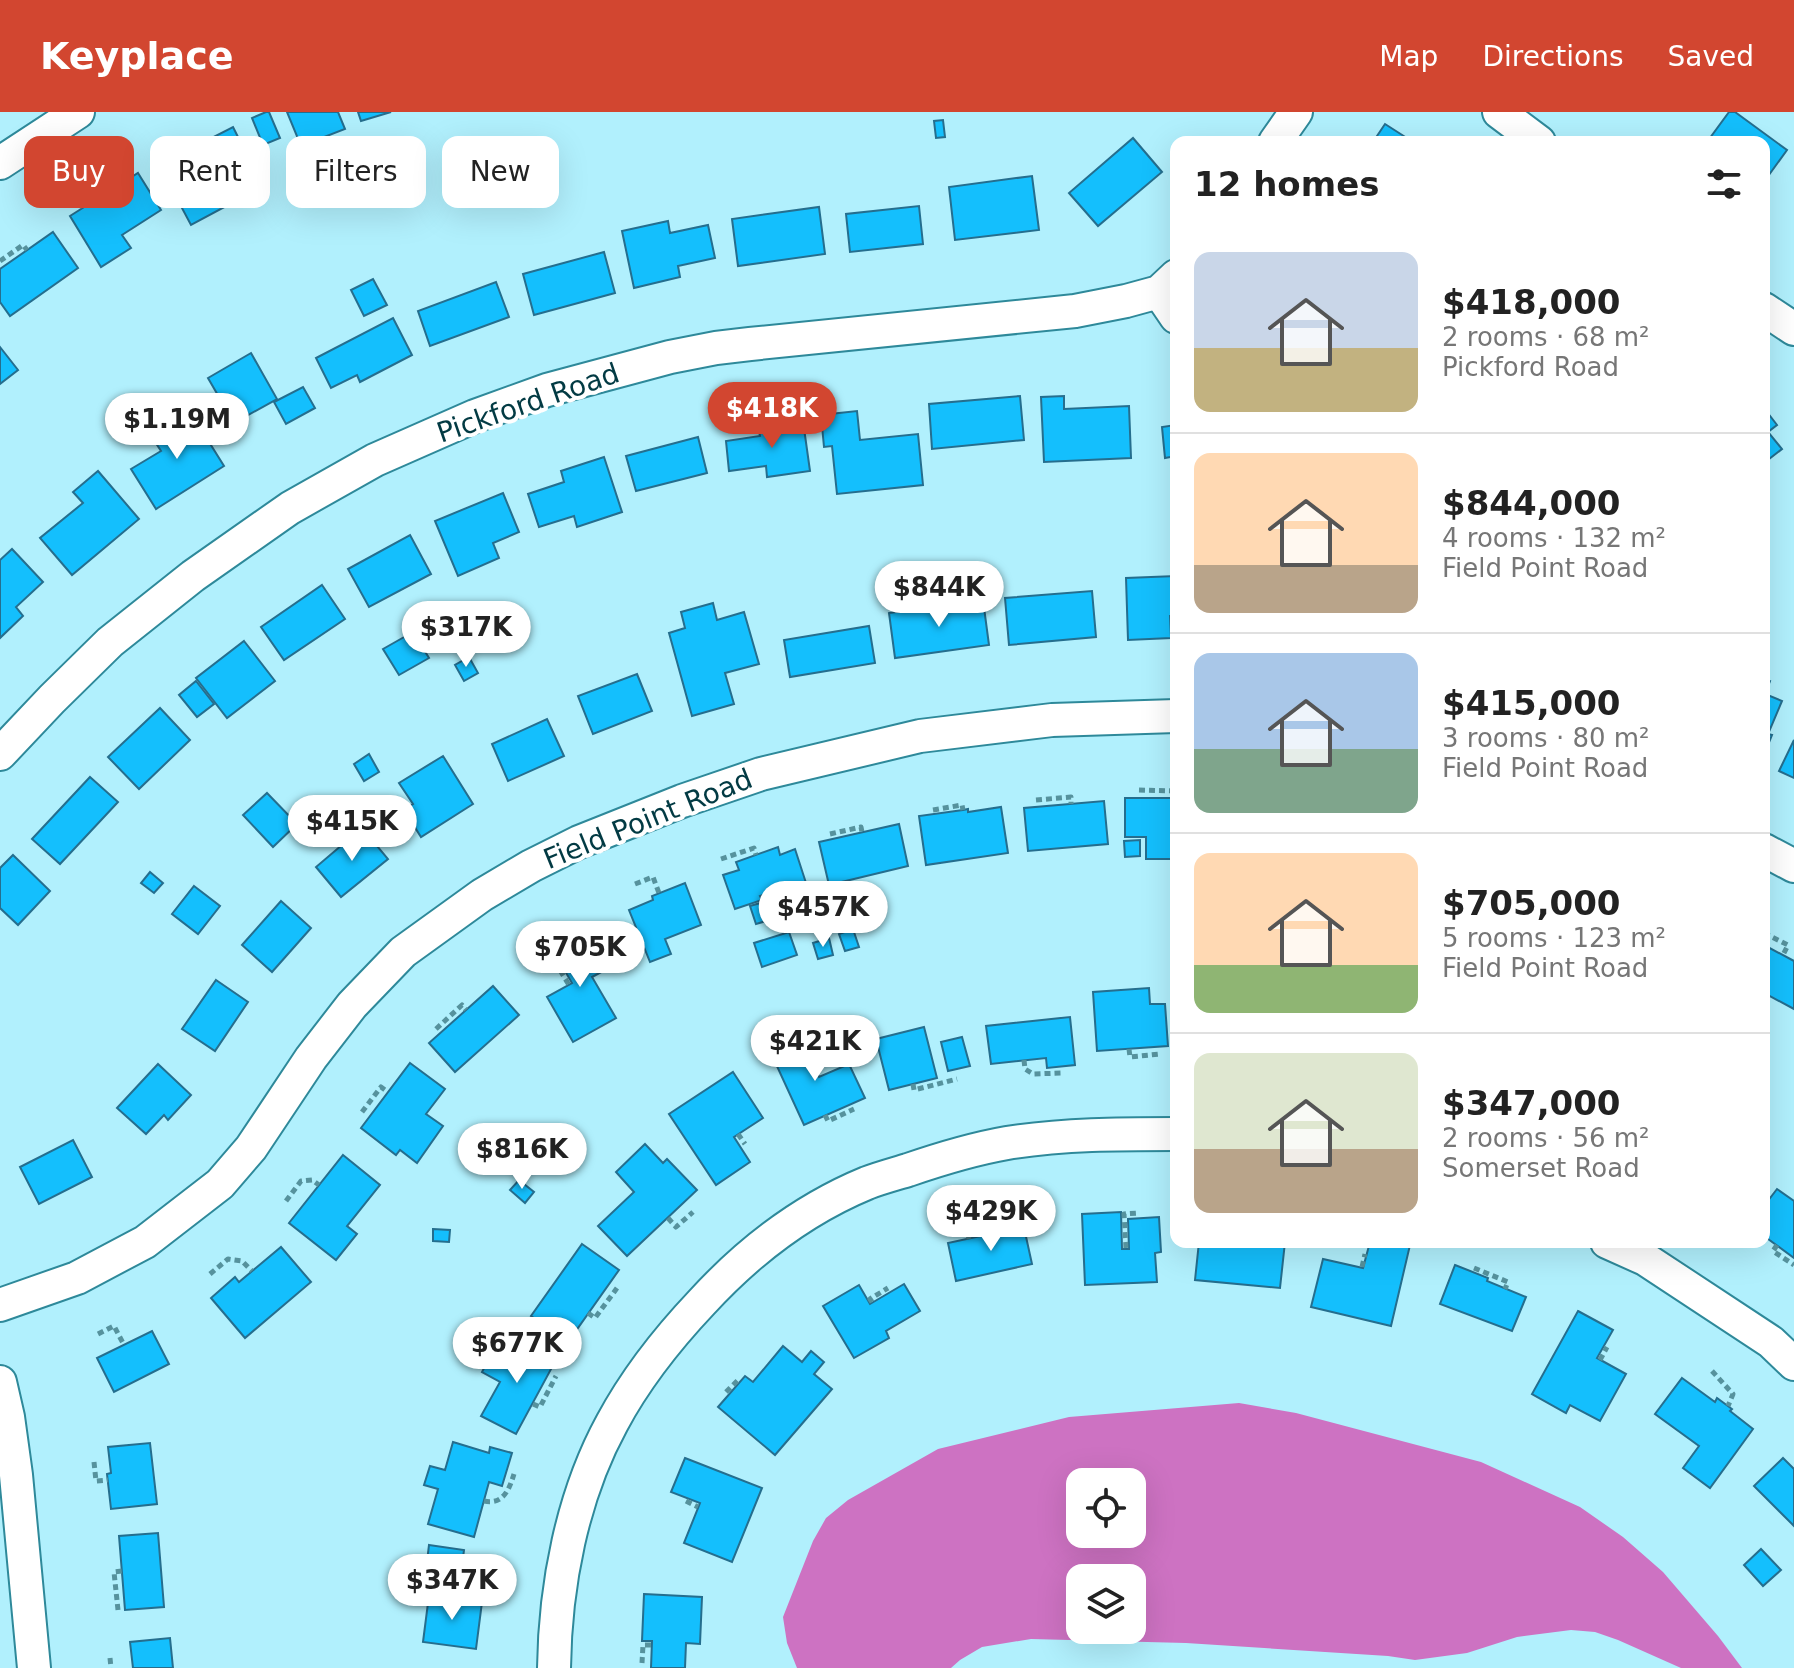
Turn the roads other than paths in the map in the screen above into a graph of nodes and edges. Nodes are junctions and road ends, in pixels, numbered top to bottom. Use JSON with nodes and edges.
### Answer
{"nodes":[{"id":1,"x":1296,"y":112,"type":"edge"},
{"id":2,"x":1499,"y":112,"type":"edge"},
{"id":3,"x":68,"y":114,"type":"edge"},
{"id":4,"x":1279,"y":136,"type":"edge"},
{"id":5,"x":1531,"y":136,"type":"edge"},
{"id":6,"x":0,"y":163,"type":"edge"},
{"id":7,"x":1170,"y":295,"type":"edge"},
{"id":8,"x":1770,"y":313,"type":"edge"},
{"id":9,"x":1794,"y":329,"type":"edge"},
{"id":10,"x":1170,"y":716,"type":"edge"},
{"id":11,"x":0,"y":754,"type":"edge"},
{"id":12,"x":1770,"y":853,"type":"edge"},
{"id":13,"x":1794,"y":866,"type":"edge"},
{"id":14,"x":1170,"y":1134,"type":"edge"},
{"id":15,"x":1620,"y":1248,"type":"edge"},
{"id":16,"x":0,"y":1305,"type":"edge"},
{"id":17,"x":1794,"y":1364,"type":"edge"},
{"id":18,"x":0,"y":1382,"type":"edge"},
{"id":19,"x":34,"y":1668,"type":"edge"},
{"id":20,"x":554,"y":1668,"type":"edge"}],
"edges":[{"from":1,"to":4,"type":"street"},
{"from":2,"to":5,"type":"street"},
{"from":3,"to":6,"type":"street"},
{"from":7,"to":11,"type":"street","name":"Pickford Road"},
{"from":8,"to":9,"type":"street"},
{"from":10,"to":16,"type":"street","name":"Field Point Road"},
{"from":12,"to":13,"type":"street"},
{"from":14,"to":20,"type":"street"},
{"from":15,"to":17,"type":"street"},
{"from":18,"to":19,"type":"street"}]}
